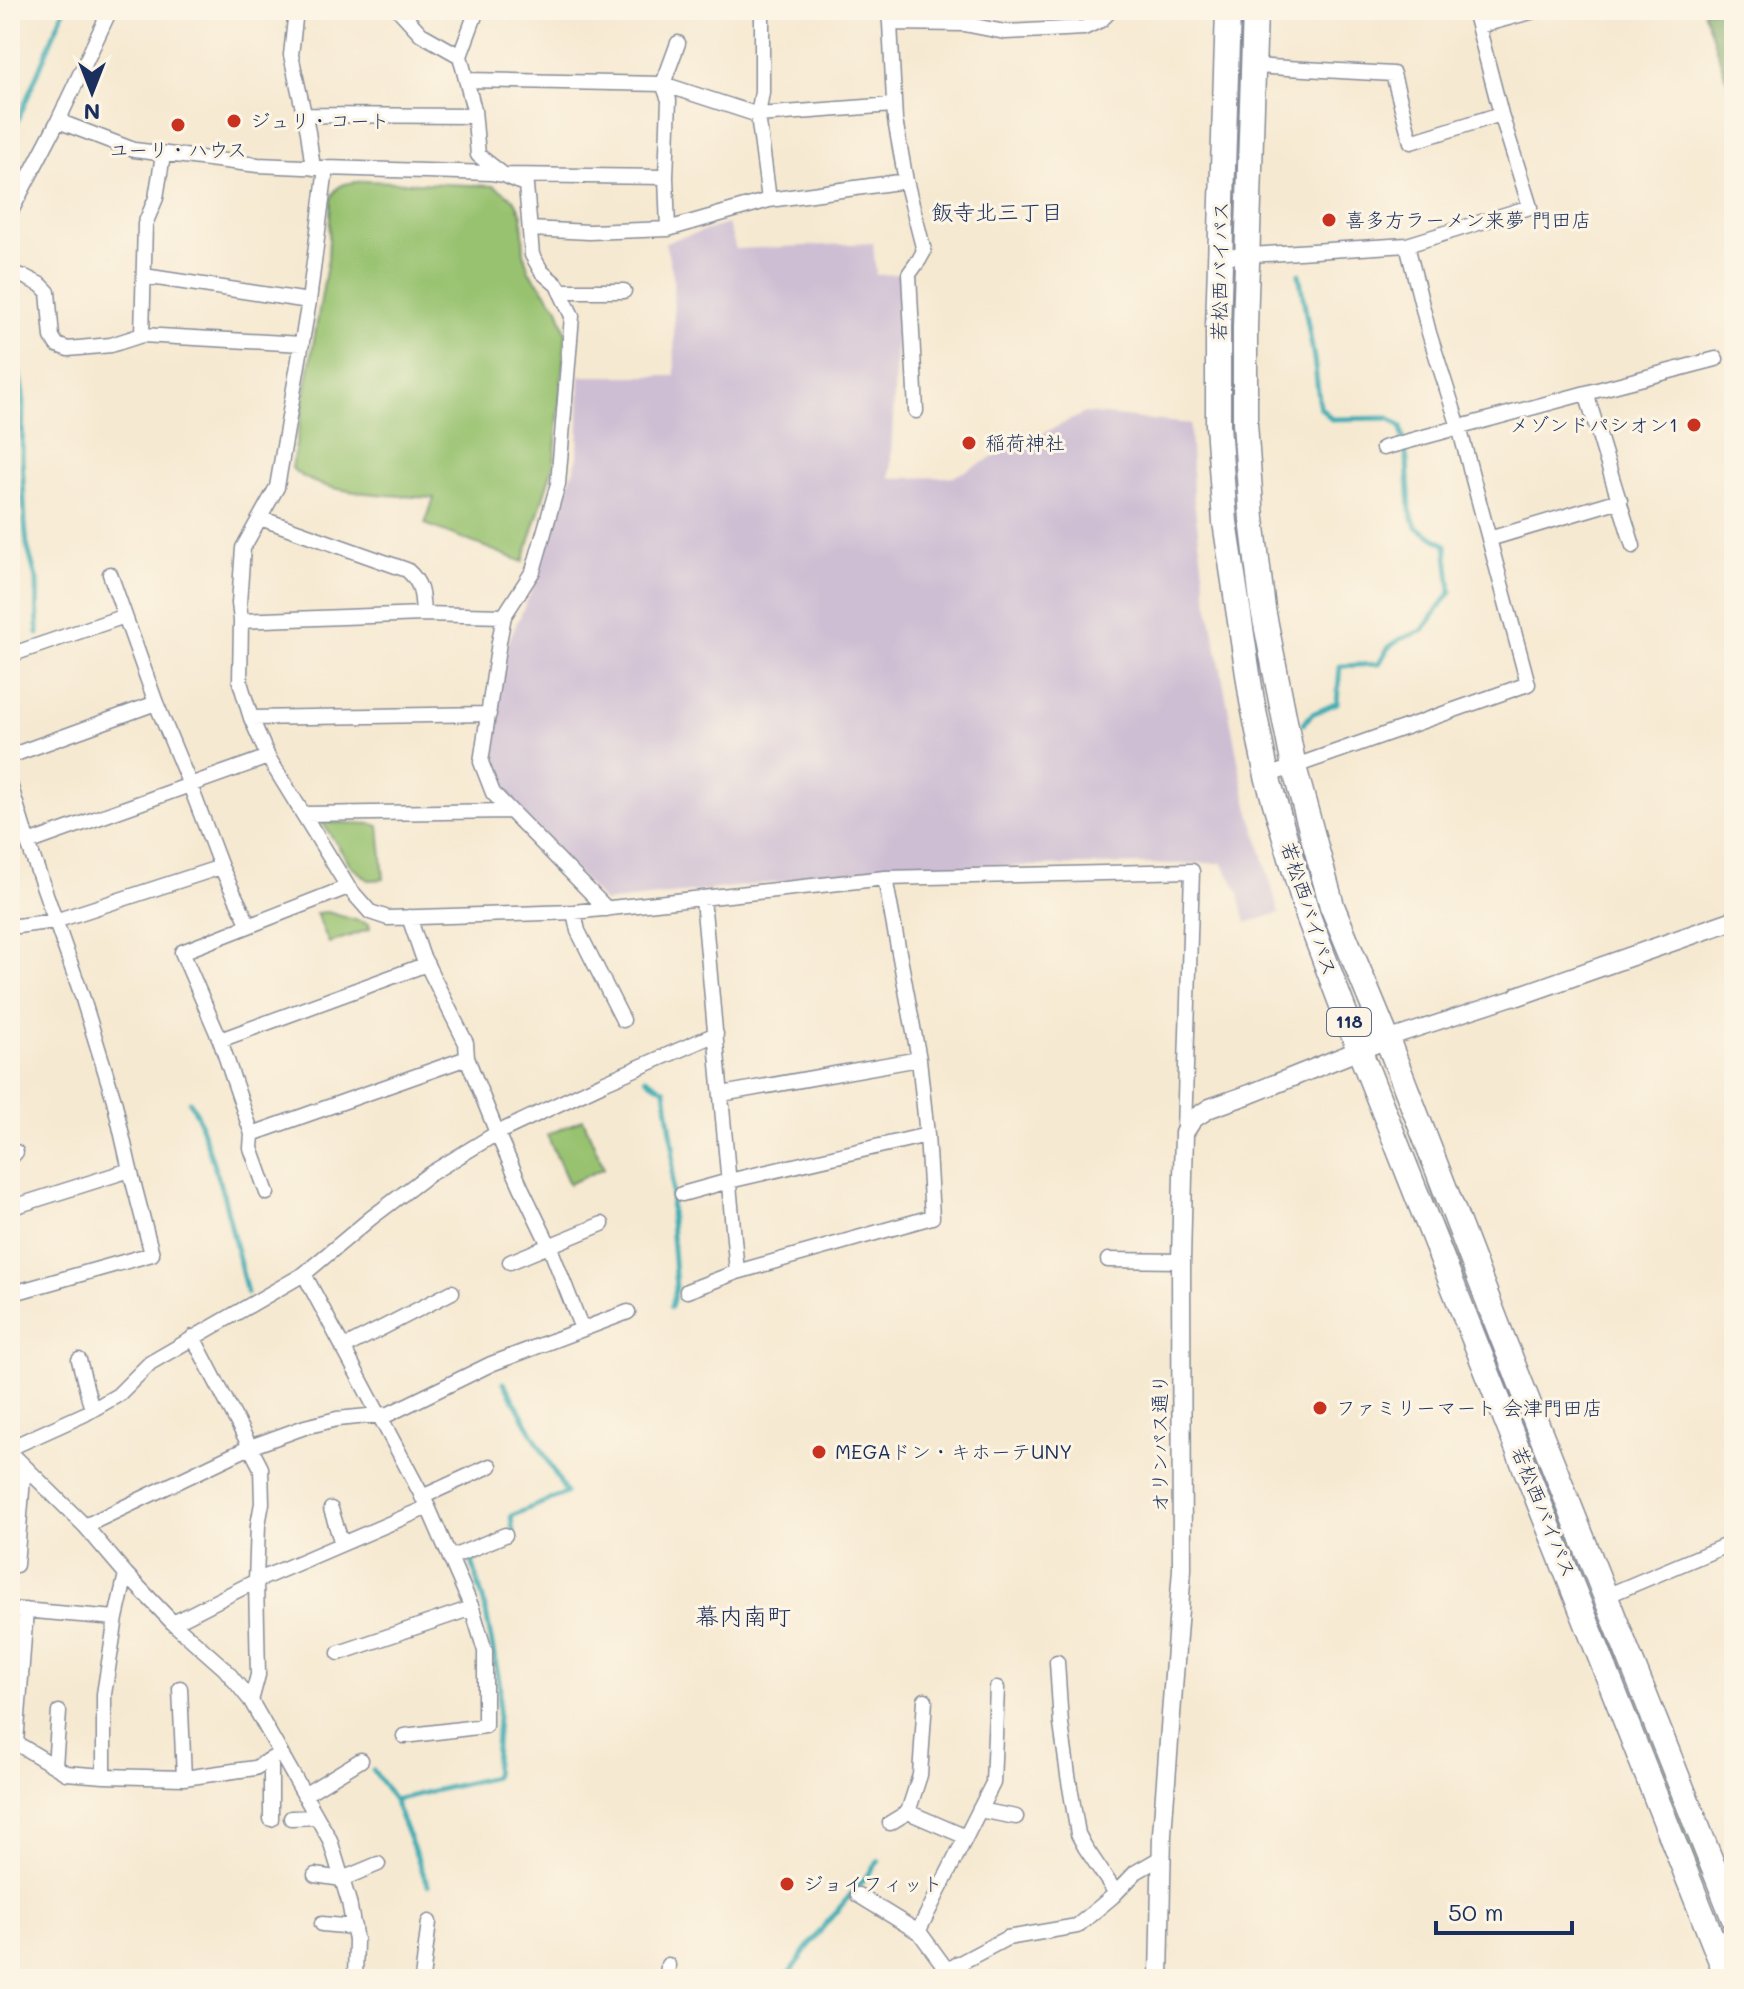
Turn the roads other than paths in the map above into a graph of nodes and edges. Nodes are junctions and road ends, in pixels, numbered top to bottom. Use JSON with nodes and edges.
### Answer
{"nodes":[{"id":1,"x":110,"y":10,"type":"edge"},
{"id":2,"x":296,"y":10,"type":"edge"},
{"id":3,"x":399,"y":10,"type":"edge"},
{"id":4,"x":477,"y":10,"type":"edge"},
{"id":5,"x":762,"y":10,"type":"edge"},
{"id":6,"x":1111,"y":10,"type":"edge"},
{"id":7,"x":1228,"y":10,"type":"edge"},
{"id":8,"x":1255,"y":10,"type":"edge"},
{"id":9,"x":1474,"y":10,"type":"edge"},
{"id":10,"x":1538,"y":10,"type":"edge"},
{"id":11,"x":889,"y":16,"type":"edge"},
{"id":12,"x":964,"y":17,"type":"edge"},
{"id":13,"x":1479,"y":26,"type":"junction"},
{"id":14,"x":678,"y":43,"type":"dead end"},
{"id":15,"x":460,"y":56,"type":"junction"},
{"id":16,"x":1254,"y":66,"type":"junction"},
{"id":17,"x":466,"y":80,"type":"junction"},
{"id":18,"x":663,"y":84,"type":"junction"},
{"id":19,"x":893,"y":105,"type":"junction"},
{"id":20,"x":1501,"y":114,"type":"junction"},
{"id":21,"x":304,"y":115,"type":"junction"},
{"id":22,"x":758,"y":115,"type":"junction"},
{"id":23,"x":474,"y":116,"type":"junction"},
{"id":24,"x":58,"y":121,"type":"junction"},
{"id":25,"x":163,"y":155,"type":"junction"},
{"id":26,"x":319,"y":168,"type":"junction"},
{"id":27,"x":504,"y":175,"type":"junction"},
{"id":28,"x":666,"y":177,"type":"junction"},
{"id":29,"x":906,"y":181,"type":"junction"},
{"id":30,"x":769,"y":200,"type":"junction"},
{"id":31,"x":10,"y":213,"type":"edge"},
{"id":32,"x":530,"y":229,"type":"junction"},
{"id":33,"x":668,"y":229,"type":"junction"},
{"id":34,"x":1407,"y":245,"type":"junction"},
{"id":35,"x":1247,"y":255,"type":"junction"},
{"id":36,"x":1220,"y":257,"type":"junction"},
{"id":37,"x":10,"y":273,"type":"edge"},
{"id":38,"x":144,"y":276,"type":"junction"},
{"id":39,"x":561,"y":291,"type":"junction"},
{"id":40,"x":624,"y":291,"type":"dead end"},
{"id":41,"x":309,"y":301,"type":"junction"},
{"id":42,"x":142,"y":335,"type":"junction"},
{"id":43,"x":302,"y":344,"type":"junction"},
{"id":44,"x":1716,"y":359,"type":"dead end"},
{"id":45,"x":1586,"y":393,"type":"junction"},
{"id":46,"x":916,"y":411,"type":"dead end"},
{"id":47,"x":1459,"y":427,"type":"junction"},
{"id":48,"x":1397,"y":444,"type":"dead end"},
{"id":49,"x":1620,"y":500,"type":"junction"},
{"id":50,"x":260,"y":518,"type":"junction"},
{"id":51,"x":1489,"y":539,"type":"junction"},
{"id":52,"x":1633,"y":546,"type":"dead end"},
{"id":53,"x":110,"y":574,"type":"dead end"},
{"id":54,"x":423,"y":614,"type":"junction"},
{"id":55,"x":125,"y":616,"type":"junction"},
{"id":56,"x":504,"y":616,"type":"junction"},
{"id":57,"x":241,"y":621,"type":"junction"},
{"id":58,"x":10,"y":655,"type":"edge"},
{"id":59,"x":156,"y":703,"type":"junction"},
{"id":60,"x":489,"y":714,"type":"junction"},
{"id":61,"x":251,"y":718,"type":"junction"},
{"id":62,"x":10,"y":756,"type":"edge"},
{"id":63,"x":268,"y":757,"type":"junction"},
{"id":64,"x":1294,"y":767,"type":"junction"},
{"id":65,"x":1267,"y":776,"type":"junction"},
{"id":66,"x":10,"y":784,"type":"edge"},
{"id":67,"x":190,"y":785,"type":"junction"},
{"id":68,"x":510,"y":811,"type":"junction"},
{"id":69,"x":304,"y":814,"type":"junction"},
{"id":70,"x":28,"y":843,"type":"junction"},
{"id":71,"x":221,"y":867,"type":"junction"},
{"id":72,"x":885,"y":878,"type":"junction"},
{"id":73,"x":348,"y":887,"type":"junction"},
{"id":74,"x":703,"y":899,"type":"junction"},
{"id":75,"x":607,"y":909,"type":"junction"},
{"id":76,"x":574,"y":912,"type":"junction"},
{"id":77,"x":409,"y":917,"type":"junction"},
{"id":78,"x":1734,"y":920,"type":"edge"},
{"id":79,"x":55,"y":921,"type":"junction"},
{"id":80,"x":249,"y":925,"type":"junction"},
{"id":81,"x":10,"y":927,"type":"edge"},
{"id":82,"x":427,"y":964,"type":"junction"},
{"id":83,"x":1518,"y":996,"type":"joint"},
{"id":84,"x":623,"y":1020,"type":"dead end"},
{"id":85,"x":716,"y":1034,"type":"junction"},
{"id":86,"x":1387,"y":1039,"type":"junction"},
{"id":87,"x":220,"y":1040,"type":"junction"},
{"id":88,"x":1360,"y":1050,"type":"junction"},
{"id":89,"x":467,"y":1058,"type":"junction"},
{"id":90,"x":919,"y":1059,"type":"junction"},
{"id":91,"x":722,"y":1094,"type":"junction"},
{"id":92,"x":497,"y":1133,"type":"junction"},
{"id":93,"x":1184,"y":1133,"type":"junction"},
{"id":94,"x":252,"y":1134,"type":"junction"},
{"id":95,"x":927,"y":1135,"type":"junction"},
{"id":96,"x":130,"y":1170,"type":"junction"},
{"id":97,"x":729,"y":1181,"type":"junction"},
{"id":98,"x":267,"y":1193,"type":"dead end"},
{"id":99,"x":682,"y":1194,"type":"dead end"},
{"id":100,"x":10,"y":1208,"type":"edge"},
{"id":101,"x":602,"y":1224,"type":"dead end"},
{"id":102,"x":549,"y":1245,"type":"junction"},
{"id":103,"x":1108,"y":1260,"type":"dead end"},
{"id":104,"x":1181,"y":1261,"type":"junction"},
{"id":105,"x":510,"y":1262,"type":"dead end"},
{"id":106,"x":737,"y":1272,"type":"junction"},
{"id":107,"x":304,"y":1274,"type":"junction"},
{"id":108,"x":687,"y":1291,"type":"dead end"},
{"id":109,"x":452,"y":1292,"type":"dead end"},
{"id":110,"x":10,"y":1294,"type":"edge"},
{"id":111,"x":628,"y":1312,"type":"dead end"},
{"id":112,"x":582,"y":1329,"type":"junction"},
{"id":113,"x":193,"y":1337,"type":"junction"},
{"id":114,"x":343,"y":1348,"type":"junction"},
{"id":115,"x":79,"y":1360,"type":"dead end"},
{"id":116,"x":92,"y":1410,"type":"junction"},
{"id":117,"x":378,"y":1415,"type":"junction"},
{"id":118,"x":250,"y":1447,"type":"junction"},
{"id":119,"x":10,"y":1450,"type":"edge"},
{"id":120,"x":24,"y":1466,"type":"junction"},
{"id":121,"x":490,"y":1466,"type":"dead end"},
{"id":122,"x":425,"y":1502,"type":"junction"},
{"id":123,"x":331,"y":1509,"type":"dead end"},
{"id":124,"x":85,"y":1526,"type":"junction"},
{"id":125,"x":505,"y":1535,"type":"dead end"},
{"id":126,"x":1734,"y":1542,"type":"edge"},
{"id":127,"x":342,"y":1544,"type":"junction"},
{"id":128,"x":450,"y":1558,"type":"junction"},
{"id":129,"x":16,"y":1565,"type":"dead end"},
{"id":130,"x":126,"y":1574,"type":"junction"},
{"id":131,"x":256,"y":1581,"type":"junction"},
{"id":132,"x":1606,"y":1596,"type":"junction"},
{"id":133,"x":472,"y":1608,"type":"junction"},
{"id":134,"x":10,"y":1609,"type":"edge"},
{"id":135,"x":26,"y":1610,"type":"junction"},
{"id":136,"x":116,"y":1618,"type":"junction"},
{"id":137,"x":173,"y":1623,"type":"junction"},
{"id":138,"x":339,"y":1653,"type":"dead end"},
{"id":139,"x":1057,"y":1662,"type":"dead end"},
{"id":140,"x":180,"y":1688,"type":"dead end"},
{"id":141,"x":997,"y":1688,"type":"dead end"},
{"id":142,"x":925,"y":1700,"type":"dead end"},
{"id":143,"x":251,"y":1701,"type":"junction"},
{"id":144,"x":59,"y":1712,"type":"dead end"},
{"id":145,"x":404,"y":1736,"type":"dead end"},
{"id":146,"x":13,"y":1744,"type":"edge"},
{"id":147,"x":276,"y":1757,"type":"junction"},
{"id":148,"x":361,"y":1760,"type":"dead end"},
{"id":149,"x":55,"y":1766,"type":"junction"},
{"id":150,"x":104,"y":1776,"type":"junction"},
{"id":151,"x":184,"y":1778,"type":"junction"},
{"id":152,"x":304,"y":1795,"type":"junction"},
{"id":153,"x":979,"y":1810,"type":"junction"},
{"id":154,"x":908,"y":1812,"type":"junction"},
{"id":155,"x":317,"y":1817,"type":"junction"},
{"id":156,"x":1016,"y":1817,"type":"dead end"},
{"id":157,"x":291,"y":1818,"type":"dead end"},
{"id":158,"x":271,"y":1819,"type":"dead end"},
{"id":159,"x":890,"y":1823,"type":"dead end"},
{"id":160,"x":966,"y":1837,"type":"junction"},
{"id":161,"x":1162,"y":1857,"type":"junction"},
{"id":162,"x":378,"y":1864,"type":"dead end"},
{"id":163,"x":315,"y":1875,"type":"dead end"},
{"id":164,"x":342,"y":1879,"type":"junction"},
{"id":165,"x":1116,"y":1893,"type":"junction"},
{"id":166,"x":858,"y":1895,"type":"dead end"},
{"id":167,"x":1734,"y":1919,"type":"edge"},
{"id":168,"x":429,"y":1922,"type":"dead end"},
{"id":169,"x":322,"y":1924,"type":"dead end"},
{"id":170,"x":354,"y":1927,"type":"junction"},
{"id":171,"x":918,"y":1932,"type":"junction"},
{"id":172,"x":952,"y":1966,"type":"junction"},
{"id":173,"x":355,"y":1979,"type":"edge"},
{"id":174,"x":422,"y":1979,"type":"edge"},
{"id":175,"x":930,"y":1979,"type":"edge"},
{"id":176,"x":964,"y":1979,"type":"edge"},
{"id":177,"x":1159,"y":1979,"type":"edge"},
{"id":178,"x":1728,"y":1979,"type":"edge"}],
"edges":[{"from":1,"to":24,"type":"street"},
{"from":2,"to":21,"type":"street"},
{"from":3,"to":15,"type":"street"},
{"from":4,"to":15,"type":"street"},
{"from":5,"to":22,"type":"street"},
{"from":6,"to":12,"type":"street"},
{"from":7,"to":36,"type":"highway","name":"若松西バイパス","number":"118"},
{"from":8,"to":16,"type":"highway","name":"若松西バイパス","number":"118"},
{"from":9,"to":13,"type":"street"},
{"from":10,"to":13,"type":"street"},
{"from":11,"to":12,"type":"street"},
{"from":11,"to":19,"type":"street"},
{"from":13,"to":20,"type":"street"},
{"from":14,"to":18,"type":"street"},
{"from":15,"to":17,"type":"street"},
{"from":16,"to":20,"type":"street"},
{"from":16,"to":35,"type":"highway","name":"若松西バイパス","number":"118"},
{"from":17,"to":18,"type":"street"},
{"from":17,"to":23,"type":"street"},
{"from":18,"to":22,"type":"street"},
{"from":18,"to":28,"type":"street"},
{"from":19,"to":22,"type":"street"},
{"from":19,"to":29,"type":"street"},
{"from":20,"to":34,"type":"street"},
{"from":21,"to":23,"type":"street"},
{"from":21,"to":26,"type":"street"},
{"from":22,"to":30,"type":"street"},
{"from":23,"to":27,"type":"street"},
{"from":24,"to":25,"type":"street"},
{"from":24,"to":31,"type":"street"},
{"from":25,"to":26,"type":"street"},
{"from":25,"to":38,"type":"street"},
{"from":26,"to":27,"type":"street"},
{"from":26,"to":41,"type":"street"},
{"from":27,"to":28,"type":"street"},
{"from":27,"to":32,"type":"street"},
{"from":28,"to":33,"type":"street"},
{"from":29,"to":30,"type":"street"},
{"from":29,"to":46,"type":"street"},
{"from":30,"to":33,"type":"street"},
{"from":32,"to":33,"type":"street"},
{"from":32,"to":39,"type":"street"},
{"from":34,"to":35,"type":"street"},
{"from":34,"to":47,"type":"street"},
{"from":35,"to":36,"type":"street"},
{"from":35,"to":64,"type":"highway","name":"若松西バイパス","number":"118"},
{"from":36,"to":65,"type":"highway","name":"若松西バイパス","number":"118"},
{"from":37,"to":42,"type":"street"},
{"from":38,"to":41,"type":"street"},
{"from":38,"to":42,"type":"street"},
{"from":39,"to":40,"type":"street"},
{"from":39,"to":56,"type":"street"},
{"from":41,"to":43,"type":"street"},
{"from":42,"to":43,"type":"street"},
{"from":43,"to":50,"type":"street"},
{"from":44,"to":45,"type":"street"},
{"from":45,"to":47,"type":"street"},
{"from":45,"to":49,"type":"street"},
{"from":47,"to":48,"type":"street"},
{"from":47,"to":51,"type":"street"},
{"from":49,"to":51,"type":"street"},
{"from":49,"to":52,"type":"street"},
{"from":50,"to":54,"type":"street"},
{"from":50,"to":57,"type":"street"},
{"from":51,"to":64,"type":"street"},
{"from":53,"to":55,"type":"street"},
{"from":54,"to":56,"type":"street"},
{"from":54,"to":57,"type":"street"},
{"from":55,"to":58,"type":"street"},
{"from":55,"to":59,"type":"street"},
{"from":56,"to":60,"type":"street"},
{"from":57,"to":61,"type":"street"},
{"from":59,"to":62,"type":"street"},
{"from":59,"to":67,"type":"street"},
{"from":60,"to":61,"type":"street"},
{"from":60,"to":68,"type":"street"},
{"from":61,"to":63,"type":"street"},
{"from":63,"to":67,"type":"street"},
{"from":63,"to":69,"type":"street"},
{"from":64,"to":65,"type":"street"},
{"from":64,"to":86,"type":"highway","name":"若松西バイパス","number":"118"},
{"from":65,"to":88,"type":"highway","name":"若松西バイパス","number":"118"},
{"from":66,"to":70,"type":"street"},
{"from":67,"to":70,"type":"street"},
{"from":67,"to":71,"type":"street"},
{"from":68,"to":69,"type":"street"},
{"from":68,"to":75,"type":"street"},
{"from":69,"to":73,"type":"street"},
{"from":70,"to":79,"type":"street"},
{"from":71,"to":79,"type":"street"},
{"from":71,"to":80,"type":"street"},
{"from":72,"to":74,"type":"street"},
{"from":72,"to":90,"type":"street"},
{"from":72,"to":93,"type":"street"},
{"from":73,"to":77,"type":"street"},
{"from":73,"to":80,"type":"street"},
{"from":74,"to":75,"type":"street"},
{"from":74,"to":85,"type":"street"},
{"from":75,"to":76,"type":"street"},
{"from":76,"to":77,"type":"street"},
{"from":76,"to":84,"type":"street"},
{"from":77,"to":82,"type":"street"},
{"from":78,"to":83,"type":"street"},
{"from":79,"to":81,"type":"street"},
{"from":79,"to":96,"type":"street"},
{"from":80,"to":87,"type":"street"},
{"from":82,"to":87,"type":"street"},
{"from":82,"to":89,"type":"street"},
{"from":83,"to":86,"type":"street"},
{"from":85,"to":91,"type":"street"},
{"from":85,"to":92,"type":"street"},
{"from":86,"to":88,"type":"street"},
{"from":86,"to":132,"type":"highway","name":"若松西バイパス","number":"118"},
{"from":87,"to":94,"type":"street"},
{"from":88,"to":93,"type":"street"},
{"from":88,"to":178,"type":"highway","name":"若松西バイパス","number":"118"},
{"from":89,"to":92,"type":"street"},
{"from":89,"to":94,"type":"street"},
{"from":90,"to":91,"type":"street"},
{"from":90,"to":95,"type":"street"},
{"from":91,"to":97,"type":"street"},
{"from":92,"to":102,"type":"street"},
{"from":92,"to":107,"type":"street"},
{"from":93,"to":104,"type":"street","name":"オリンパス通り"},
{"from":94,"to":98,"type":"street"},
{"from":95,"to":97,"type":"street"},
{"from":95,"to":106,"type":"street"},
{"from":96,"to":100,"type":"street"},
{"from":96,"to":110,"type":"street"},
{"from":97,"to":99,"type":"street"},
{"from":97,"to":106,"type":"street"},
{"from":101,"to":102,"type":"street"},
{"from":102,"to":105,"type":"street"},
{"from":102,"to":112,"type":"street"},
{"from":103,"to":104,"type":"street"},
{"from":104,"to":161,"type":"street","name":"オリンパス通り"},
{"from":106,"to":108,"type":"street"},
{"from":107,"to":113,"type":"street"},
{"from":107,"to":114,"type":"street"},
{"from":109,"to":114,"type":"street"},
{"from":111,"to":112,"type":"street"},
{"from":112,"to":117,"type":"street"},
{"from":113,"to":116,"type":"street"},
{"from":113,"to":118,"type":"street"},
{"from":114,"to":117,"type":"street"},
{"from":115,"to":116,"type":"street"},
{"from":116,"to":119,"type":"street"},
{"from":117,"to":118,"type":"street"},
{"from":117,"to":122,"type":"street"},
{"from":118,"to":124,"type":"street"},
{"from":118,"to":131,"type":"street"},
{"from":119,"to":120,"type":"street"},
{"from":120,"to":124,"type":"street"},
{"from":120,"to":129,"type":"street"},
{"from":121,"to":122,"type":"street"},
{"from":122,"to":127,"type":"street"},
{"from":122,"to":128,"type":"street"},
{"from":123,"to":127,"type":"street"},
{"from":124,"to":130,"type":"street"},
{"from":125,"to":128,"type":"street"},
{"from":126,"to":132,"type":"street"},
{"from":127,"to":131,"type":"street"},
{"from":128,"to":133,"type":"street"},
{"from":130,"to":136,"type":"street"},
{"from":130,"to":137,"type":"street"},
{"from":131,"to":137,"type":"street"},
{"from":131,"to":143,"type":"street"},
{"from":132,"to":167,"type":"highway","name":"若松西バイパス","number":"118"},
{"from":133,"to":138,"type":"street"},
{"from":133,"to":145,"type":"street"},
{"from":134,"to":135,"type":"street"},
{"from":135,"to":136,"type":"street"},
{"from":135,"to":146,"type":"street"},
{"from":136,"to":150,"type":"street"},
{"from":137,"to":143,"type":"street"},
{"from":139,"to":165,"type":"street"},
{"from":140,"to":151,"type":"street"},
{"from":141,"to":153,"type":"street"},
{"from":142,"to":154,"type":"street"},
{"from":143,"to":147,"type":"street"},
{"from":144,"to":149,"type":"street"},
{"from":146,"to":149,"type":"street"},
{"from":147,"to":151,"type":"street"},
{"from":147,"to":152,"type":"street"},
{"from":147,"to":158,"type":"street"},
{"from":148,"to":152,"type":"street"},
{"from":149,"to":150,"type":"street"},
{"from":150,"to":151,"type":"street"},
{"from":152,"to":155,"type":"street"},
{"from":153,"to":156,"type":"street"},
{"from":153,"to":160,"type":"street"},
{"from":154,"to":159,"type":"street"},
{"from":154,"to":160,"type":"street"},
{"from":155,"to":157,"type":"street"},
{"from":155,"to":164,"type":"street"},
{"from":160,"to":171,"type":"street"},
{"from":161,"to":165,"type":"street"},
{"from":161,"to":177,"type":"street","name":"オリンパス通り"},
{"from":162,"to":164,"type":"street"},
{"from":163,"to":164,"type":"street"},
{"from":164,"to":170,"type":"street"},
{"from":165,"to":172,"type":"street"},
{"from":166,"to":171,"type":"street"},
{"from":168,"to":174,"type":"street"},
{"from":169,"to":170,"type":"street"},
{"from":170,"to":173,"type":"street"},
{"from":171,"to":172,"type":"street"},
{"from":172,"to":175,"type":"street"},
{"from":172,"to":176,"type":"street"}]}
